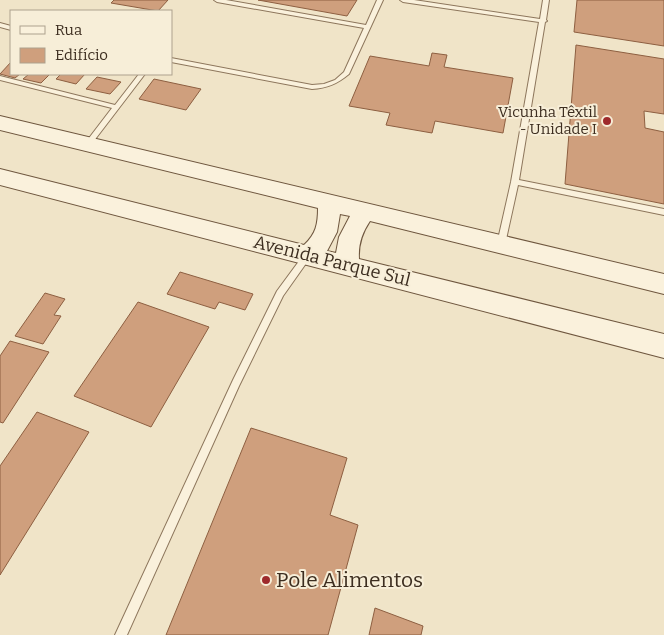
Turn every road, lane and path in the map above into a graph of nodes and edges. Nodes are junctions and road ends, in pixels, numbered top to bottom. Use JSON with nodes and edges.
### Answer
{"nodes":[{"id":1,"x":217,"y":0,"type":"edge"},
{"id":2,"x":380,"y":0,"type":"edge"},
{"id":3,"x":403,"y":0,"type":"edge"},
{"id":4,"x":546,"y":0,"type":"edge"},
{"id":5,"x":544,"y":21,"type":"junction"},
{"id":6,"x":366,"y":27,"type":"junction"},
{"id":7,"x":172,"y":60,"type":"edge"},
{"id":8,"x":141,"y":75,"type":"edge"},
{"id":9,"x":0,"y":78,"type":"edge"},
{"id":10,"x":115,"y":107,"type":"junction"},
{"id":11,"x":0,"y":123,"type":"edge"},
{"id":12,"x":88,"y":144,"type":"junction"},
{"id":13,"x":0,"y":176,"type":"edge"},
{"id":14,"x":515,"y":182,"type":"junction"},
{"id":15,"x":329,"y":204,"type":"junction"},
{"id":16,"x":365,"y":212,"type":"junction"},
{"id":17,"x":664,"y":212,"type":"edge"},
{"id":18,"x":501,"y":244,"type":"junction"},
{"id":19,"x":308,"y":255,"type":"junction"},
{"id":20,"x":349,"y":266,"type":"junction"},
{"id":21,"x":664,"y":284,"type":"edge"},
{"id":22,"x":664,"y":346,"type":"edge"},
{"id":23,"x":120,"y":635,"type":"edge"}],
"edges":[{"from":1,"to":6,"type":"lane"},
{"from":2,"to":6,"type":"lane"},
{"from":3,"to":5,"type":"lane"},
{"from":4,"to":5,"type":"lane"},
{"from":5,"to":14,"type":"lane"},
{"from":6,"to":7,"type":"lane"},
{"from":8,"to":10,"type":"lane"},
{"from":9,"to":10,"type":"lane"},
{"from":10,"to":12,"type":"lane"},
{"from":11,"to":12,"type":"street"},
{"from":12,"to":15,"type":"street"},
{"from":13,"to":19,"type":"street","name":"Avenida Parque Sul"},
{"from":14,"to":17,"type":"lane"},
{"from":14,"to":18,"type":"lane"},
{"from":15,"to":16,"type":"street"},
{"from":15,"to":19,"type":"street"},
{"from":16,"to":18,"type":"street"},
{"from":16,"to":20,"type":"street"},
{"from":18,"to":21,"type":"street"},
{"from":19,"to":20,"type":"street","name":"Avenida Parque Sul"},
{"from":19,"to":23,"type":"lane"},
{"from":20,"to":22,"type":"street","name":"Avenida Parque Sul"}]}
